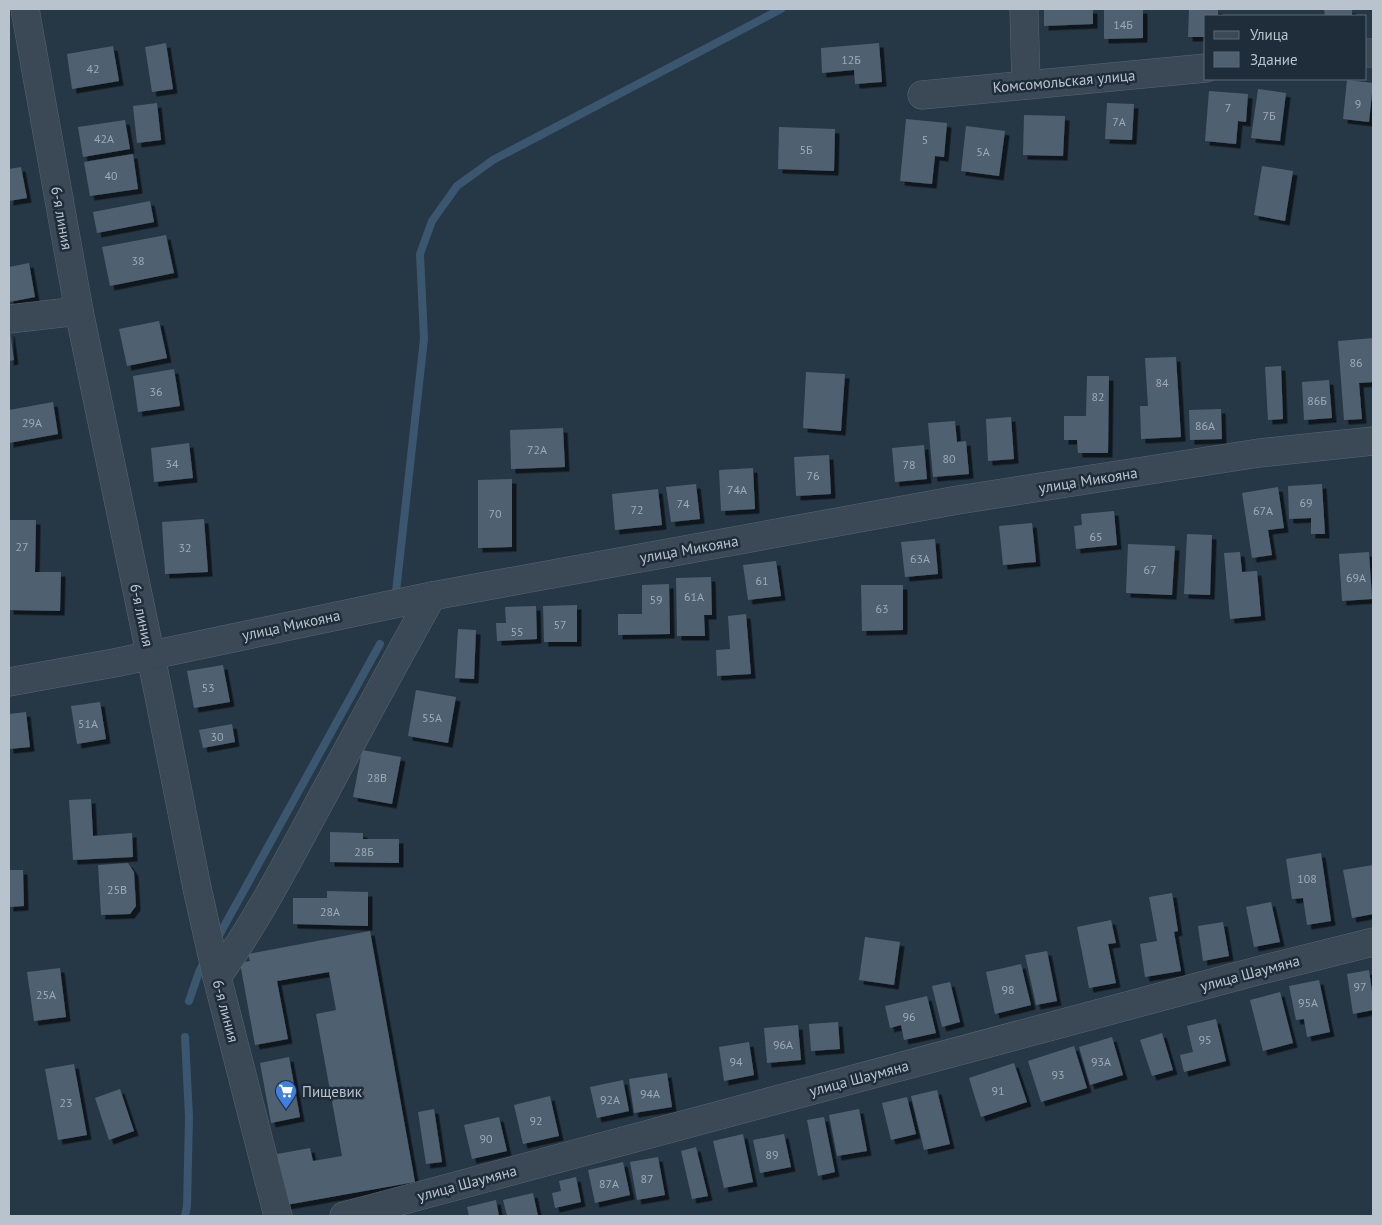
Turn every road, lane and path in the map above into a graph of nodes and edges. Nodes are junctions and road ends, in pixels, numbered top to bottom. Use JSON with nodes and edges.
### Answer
{"nodes":[{"id":1,"x":25,"y":9,"type":"edge"},
{"id":2,"x":1024,"y":9,"type":"edge"},
{"id":3,"x":1204,"y":68,"type":"edge"},
{"id":4,"x":1026,"y":84,"type":"junction"},
{"id":5,"x":922,"y":95,"type":"dead end"},
{"id":6,"x":79,"y":311,"type":"junction"},
{"id":7,"x":9,"y":319,"type":"edge"},
{"id":8,"x":1373,"y":441,"type":"edge"},
{"id":9,"x":432,"y":596,"type":"junction"},
{"id":10,"x":150,"y":654,"type":"junction"},
{"id":11,"x":9,"y":682,"type":"edge"},
{"id":12,"x":1373,"y":942,"type":"edge"},
{"id":13,"x":217,"y":977,"type":"junction"},
{"id":14,"x":278,"y":1216,"type":"edge"},
{"id":15,"x":344,"y":1216,"type":"edge"}],
"edges":[{"from":1,"to":6,"type":"street","name":"6-я линия"},
{"from":2,"to":4,"type":"street"},
{"from":3,"to":4,"type":"street","name":"Комсомольская улица"},
{"from":4,"to":5,"type":"street","name":"Комсомольская улица"},
{"from":6,"to":7,"type":"street"},
{"from":6,"to":10,"type":"street","name":"6-я линия"},
{"from":8,"to":9,"type":"street","name":"улица Микояна"},
{"from":9,"to":10,"type":"street","name":"улица Микояна"},
{"from":9,"to":13,"type":"street"},
{"from":10,"to":11,"type":"street","name":"улица Микояна"},
{"from":10,"to":13,"type":"street","name":"6-я линия"},
{"from":12,"to":15,"type":"street","name":"улица Шаумяна"},
{"from":13,"to":14,"type":"street","name":"6-я линия"}]}
